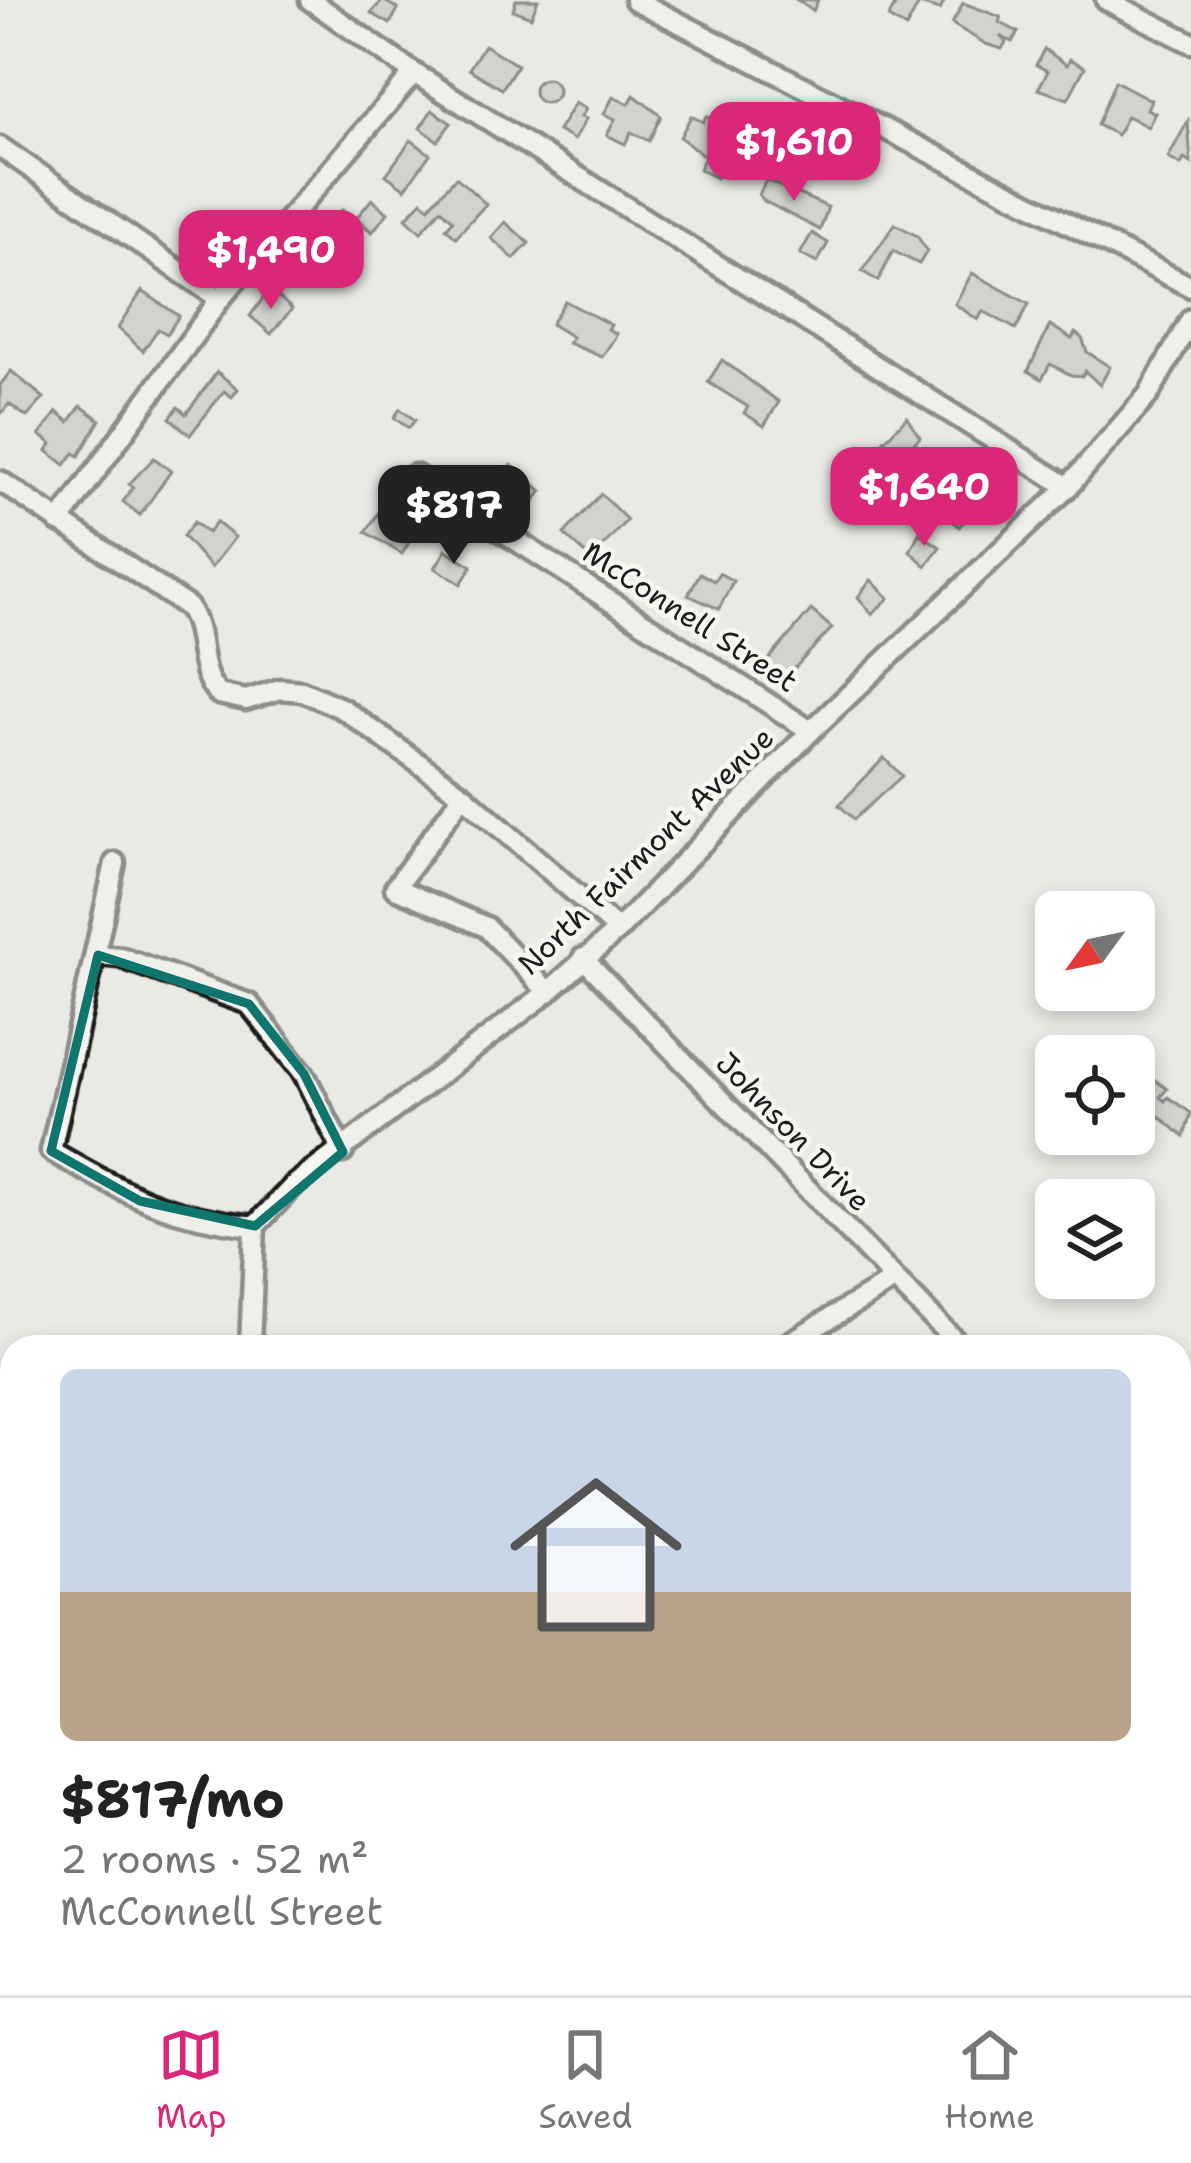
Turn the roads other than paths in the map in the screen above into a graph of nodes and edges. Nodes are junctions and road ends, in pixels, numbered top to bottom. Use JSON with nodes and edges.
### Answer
{"nodes":[{"id":1,"x":310,"y":0,"type":"edge"},
{"id":2,"x":635,"y":0,"type":"edge"},
{"id":3,"x":1106,"y":0,"type":"edge"},
{"id":4,"x":341,"y":9,"type":"edge"},
{"id":5,"x":1191,"y":43,"type":"edge"},
{"id":6,"x":414,"y":73,"type":"junction"},
{"id":7,"x":0,"y":147,"type":"edge"},
{"id":8,"x":1191,"y":287,"type":"edge"},
{"id":9,"x":220,"y":299,"type":"junction"},
{"id":10,"x":1191,"y":319,"type":"edge"},
{"id":11,"x":415,"y":475,"type":"dead end"},
{"id":12,"x":0,"y":481,"type":"edge"},
{"id":13,"x":1068,"y":487,"type":"junction"},
{"id":14,"x":59,"y":522,"type":"junction"},
{"id":15,"x":811,"y":731,"type":"junction"},
{"id":16,"x":463,"y":795,"type":"junction"},
{"id":17,"x":115,"y":862,"type":"dead end"},
{"id":18,"x":618,"y":930,"type":"junction"},
{"id":19,"x":98,"y":955,"type":"junction"},
{"id":20,"x":583,"y":958,"type":"junction"},
{"id":21,"x":548,"y":992,"type":"junction"},
{"id":22,"x":343,"y":1151,"type":"junction"},
{"id":23,"x":256,"y":1226,"type":"junction"},
{"id":24,"x":894,"y":1280,"type":"junction"},
{"id":25,"x":251,"y":1335,"type":"edge"},
{"id":26,"x":802,"y":1335,"type":"edge"},
{"id":27,"x":949,"y":1335,"type":"edge"}],
"edges":[{"from":1,"to":4,"type":"street"},
{"from":2,"to":8,"type":"street"},
{"from":3,"to":5,"type":"street"},
{"from":4,"to":6,"type":"street"},
{"from":6,"to":9,"type":"street"},
{"from":6,"to":13,"type":"street"},
{"from":7,"to":9,"type":"street"},
{"from":9,"to":14,"type":"street"},
{"from":10,"to":13,"type":"street","name":"North Fairmont Avenue"},
{"from":11,"to":15,"type":"street","name":"McConnell Street"},
{"from":12,"to":14,"type":"street"},
{"from":13,"to":15,"type":"street","name":"North Fairmont Avenue"},
{"from":14,"to":16,"type":"street"},
{"from":15,"to":18,"type":"street","name":"North Fairmont Avenue"},
{"from":16,"to":18,"type":"street"},
{"from":16,"to":21,"type":"street"},
{"from":17,"to":19,"type":"street"},
{"from":18,"to":20,"type":"street","name":"North Fairmont Avenue"},
{"from":19,"to":22,"type":"street"},
{"from":19,"to":23,"type":"street"},
{"from":20,"to":21,"type":"street","name":"North Fairmont Avenue"},
{"from":20,"to":24,"type":"street","name":"Johnson Drive"},
{"from":21,"to":22,"type":"street","name":"North Fairmont Avenue"},
{"from":22,"to":23,"type":"street","name":"North Fairmont Avenue"},
{"from":23,"to":25,"type":"street"},
{"from":24,"to":26,"type":"street"},
{"from":24,"to":27,"type":"street","name":"Johnson Drive"}]}
